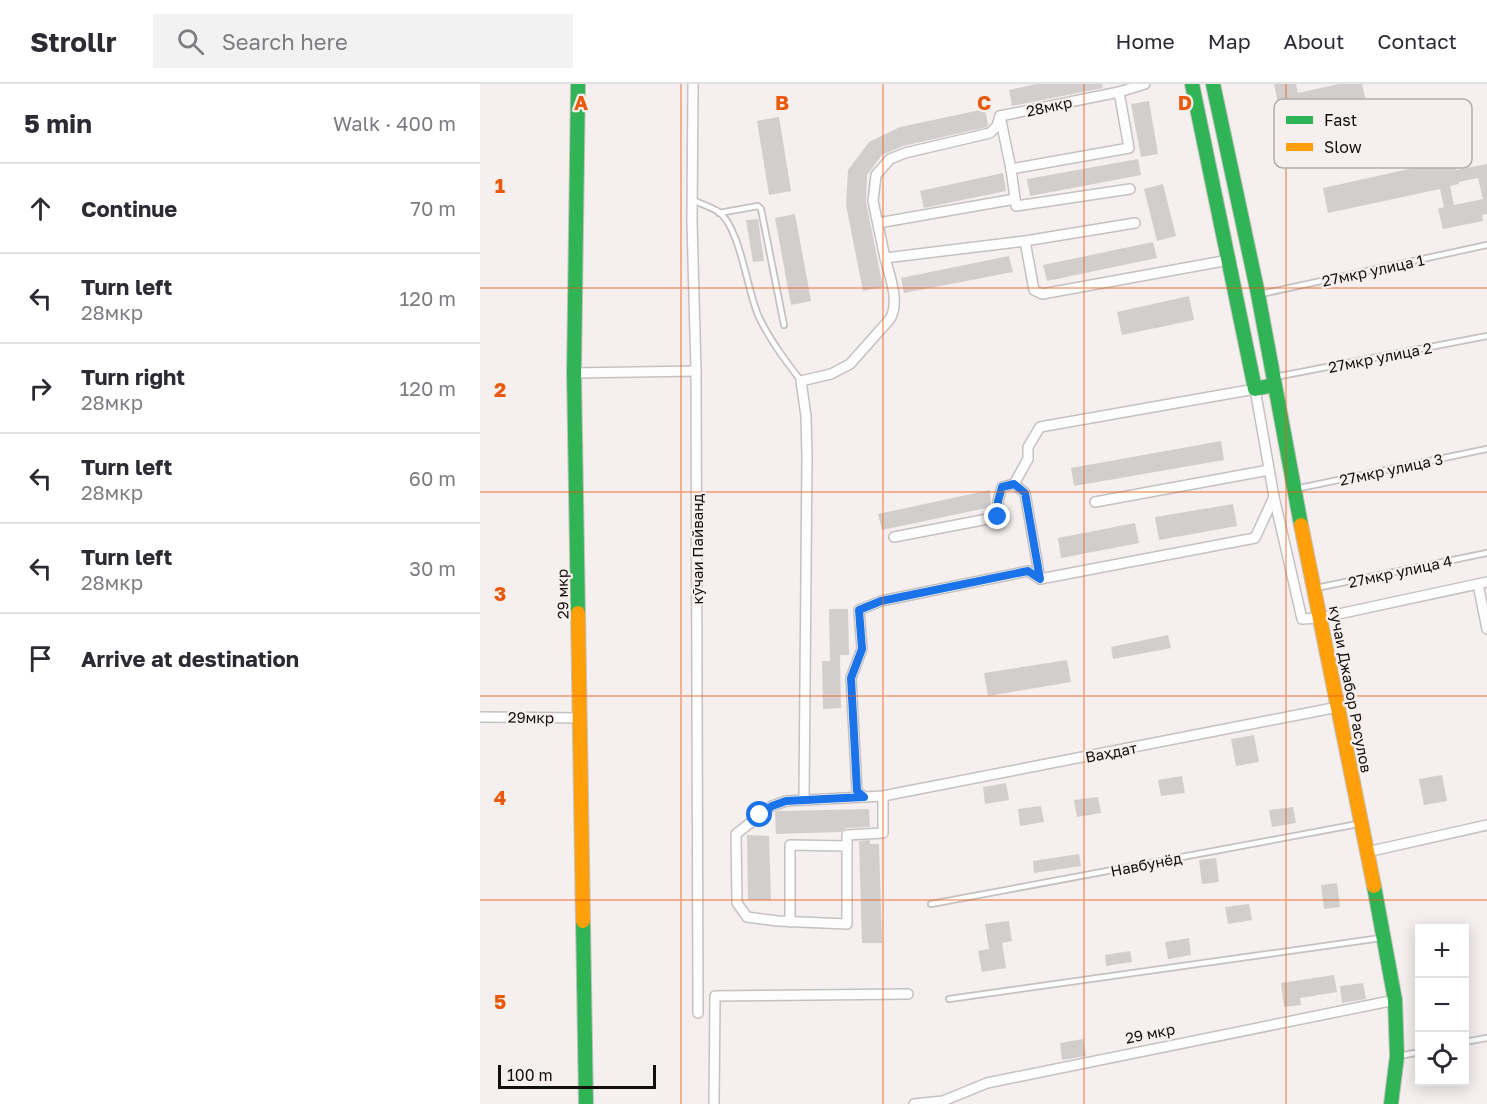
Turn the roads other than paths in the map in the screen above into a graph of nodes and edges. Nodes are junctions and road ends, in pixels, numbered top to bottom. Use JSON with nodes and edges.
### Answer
{"nodes":[{"id":1,"x":578,"y":84,"type":"edge"},
{"id":2,"x":693,"y":84,"type":"edge"},
{"id":3,"x":1145,"y":84,"type":"edge"},
{"id":4,"x":1192,"y":84,"type":"edge"},
{"id":5,"x":1213,"y":84,"type":"edge"},
{"id":6,"x":1126,"y":88,"type":"edge"},
{"id":7,"x":1000,"y":116,"type":"junction"},
{"id":8,"x":1011,"y":169,"type":"junction"},
{"id":9,"x":1130,"y":189,"type":"dead end"},
{"id":10,"x":693,"y":200,"type":"junction"},
{"id":11,"x":1015,"y":200,"type":"junction"},
{"id":12,"x":719,"y":213,"type":"junction"},
{"id":13,"x":1135,"y":223,"type":"dead end"},
{"id":14,"x":878,"y":224,"type":"junction"},
{"id":15,"x":1025,"y":241,"type":"junction"},
{"id":16,"x":1487,"y":245,"type":"edge"},
{"id":17,"x":885,"y":258,"type":"junction"},
{"id":18,"x":1229,"y":260,"type":"junction"},
{"id":19,"x":1258,"y":294,"type":"junction"},
{"id":20,"x":784,"y":325,"type":"dead end"},
{"id":21,"x":1487,"y":336,"type":"edge"},
{"id":22,"x":696,"y":371,"type":"junction"},
{"id":23,"x":574,"y":373,"type":"junction"},
{"id":24,"x":801,"y":381,"type":"junction"},
{"id":25,"x":1273,"y":381,"type":"junction"},
{"id":26,"x":1255,"y":389,"type":"junction"},
{"id":27,"x":1487,"y":449,"type":"edge"},
{"id":28,"x":1269,"y":470,"type":"junction"},
{"id":29,"x":1014,"y":484,"type":"junction"},
{"id":30,"x":1295,"y":489,"type":"junction"},
{"id":31,"x":1275,"y":497,"type":"junction"},
{"id":32,"x":1095,"y":502,"type":"dead end"},
{"id":33,"x":894,"y":537,"type":"dead end"},
{"id":34,"x":1487,"y":553,"type":"edge"},
{"id":35,"x":1040,"y":579,"type":"junction"},
{"id":36,"x":1483,"y":583,"type":"edge"},
{"id":37,"x":1314,"y":589,"type":"junction"},
{"id":38,"x":1320,"y":618,"type":"junction"},
{"id":39,"x":1487,"y":629,"type":"edge"},
{"id":40,"x":1338,"y":708,"type":"junction"},
{"id":41,"x":480,"y":717,"type":"edge"},
{"id":42,"x":581,"y":718,"type":"junction"},
{"id":43,"x":883,"y":796,"type":"junction"},
{"id":44,"x":864,"y":797,"type":"junction"},
{"id":45,"x":804,"y":799,"type":"junction"},
{"id":46,"x":1361,"y":823,"type":"junction"},
{"id":47,"x":1487,"y":825,"type":"edge"},
{"id":48,"x":848,"y":846,"type":"junction"},
{"id":49,"x":1367,"y":852,"type":"junction"},
{"id":50,"x":931,"y":904,"type":"dead end"},
{"id":51,"x":790,"y":922,"type":"junction"},
{"id":52,"x":1384,"y":938,"type":"junction"},
{"id":53,"x":908,"y":994,"type":"dead end"},
{"id":54,"x":949,"y":999,"type":"dead end"},
{"id":55,"x":1395,"y":1000,"type":"junction"},
{"id":56,"x":698,"y":1013,"type":"dead end"},
{"id":57,"x":1487,"y":1038,"type":"edge"},
{"id":58,"x":1469,"y":1041,"type":"edge"},
{"id":59,"x":1415,"y":1053,"type":"edge"},
{"id":60,"x":1397,"y":1056,"type":"junction"},
{"id":61,"x":586,"y":1104,"type":"edge"},
{"id":62,"x":714,"y":1104,"type":"edge"},
{"id":63,"x":914,"y":1104,"type":"edge"},
{"id":64,"x":1390,"y":1104,"type":"edge"}],
"edges":[{"from":1,"to":23,"type":"street","name":"29 мкр"},
{"from":2,"to":10,"type":"street","name":"кӯчаи Пайванд"},
{"from":3,"to":6,"type":"street","name":"28мкр"},
{"from":4,"to":18,"type":"street"},
{"from":5,"to":19,"type":"street","name":"кучаи Джабор Расулов"},
{"from":6,"to":7,"type":"street","name":"28мкр"},
{"from":6,"to":8,"type":"street"},
{"from":7,"to":8,"type":"street"},
{"from":7,"to":14,"type":"street"},
{"from":8,"to":11,"type":"street"},
{"from":9,"to":11,"type":"street"},
{"from":10,"to":12,"type":"lane"},
{"from":10,"to":22,"type":"street","name":"кӯчаи Пайванд"},
{"from":11,"to":14,"type":"street"},
{"from":12,"to":20,"type":"lane"},
{"from":12,"to":24,"type":"lane"},
{"from":13,"to":15,"type":"street"},
{"from":14,"to":17,"type":"street"},
{"from":15,"to":17,"type":"street"},
{"from":15,"to":18,"type":"street"},
{"from":16,"to":19,"type":"lane","name":"27мкр улица 1"},
{"from":17,"to":24,"type":"street"},
{"from":18,"to":26,"type":"street"},
{"from":19,"to":25,"type":"street","name":"кучаи Джабор Расулов"},
{"from":21,"to":25,"type":"lane","name":"27мкр улица 2"},
{"from":22,"to":23,"type":"street"},
{"from":22,"to":56,"type":"street","name":"кӯчаи Пайванд"},
{"from":23,"to":42,"type":"street","name":"29 мкр"},
{"from":24,"to":45,"type":"street"},
{"from":25,"to":26,"type":"street"},
{"from":25,"to":30,"type":"street","name":"кучаи Джабор Расулов"},
{"from":26,"to":28,"type":"street"},
{"from":26,"to":29,"type":"street"},
{"from":27,"to":30,"type":"lane","name":"27мкр улица 3"},
{"from":28,"to":31,"type":"street"},
{"from":28,"to":32,"type":"street"},
{"from":29,"to":33,"type":"street"},
{"from":29,"to":35,"type":"street"},
{"from":30,"to":37,"type":"street","name":"кучаи Джабор Расулов"},
{"from":31,"to":35,"type":"street"},
{"from":31,"to":38,"type":"street"},
{"from":34,"to":37,"type":"lane","name":"27мкр улица 4"},
{"from":35,"to":44,"type":"street"},
{"from":36,"to":38,"type":"street"},
{"from":36,"to":39,"type":"street"},
{"from":37,"to":38,"type":"street","name":"кучаи Джабор Расулов"},
{"from":38,"to":40,"type":"street","name":"кучаи Джабор Расулов"},
{"from":40,"to":43,"type":"street","name":"Ваҳдат"},
{"from":40,"to":46,"type":"street","name":"кучаи Джабор Расулов"},
{"from":41,"to":42,"type":"street","name":"29мкр"},
{"from":42,"to":61,"type":"street","name":"29 мкр"},
{"from":43,"to":44,"type":"street"},
{"from":43,"to":48,"type":"street"},
{"from":44,"to":45,"type":"street"},
{"from":45,"to":51,"type":"street"},
{"from":46,"to":49,"type":"street","name":"кучаи Джабор Расулов"},
{"from":46,"to":50,"type":"lane","name":"Навбунёд"},
{"from":47,"to":49,"type":"street"},
{"from":48,"to":51,"type":"street"},
{"from":48,"to":51,"type":"street"},
{"from":49,"to":52,"type":"street","name":"кучаи Джабор Расулов"},
{"from":52,"to":54,"type":"lane"},
{"from":52,"to":55,"type":"street","name":"кучаи Джабор Расулов"},
{"from":53,"to":62,"type":"street"},
{"from":55,"to":60,"type":"street","name":"кучаи Джабор Расулов"},
{"from":55,"to":63,"type":"street","name":"29 мкр"},
{"from":57,"to":58,"type":"lane"},
{"from":59,"to":60,"type":"lane"},
{"from":60,"to":64,"type":"street","name":"кучаи Джабор Расулов"}]}
